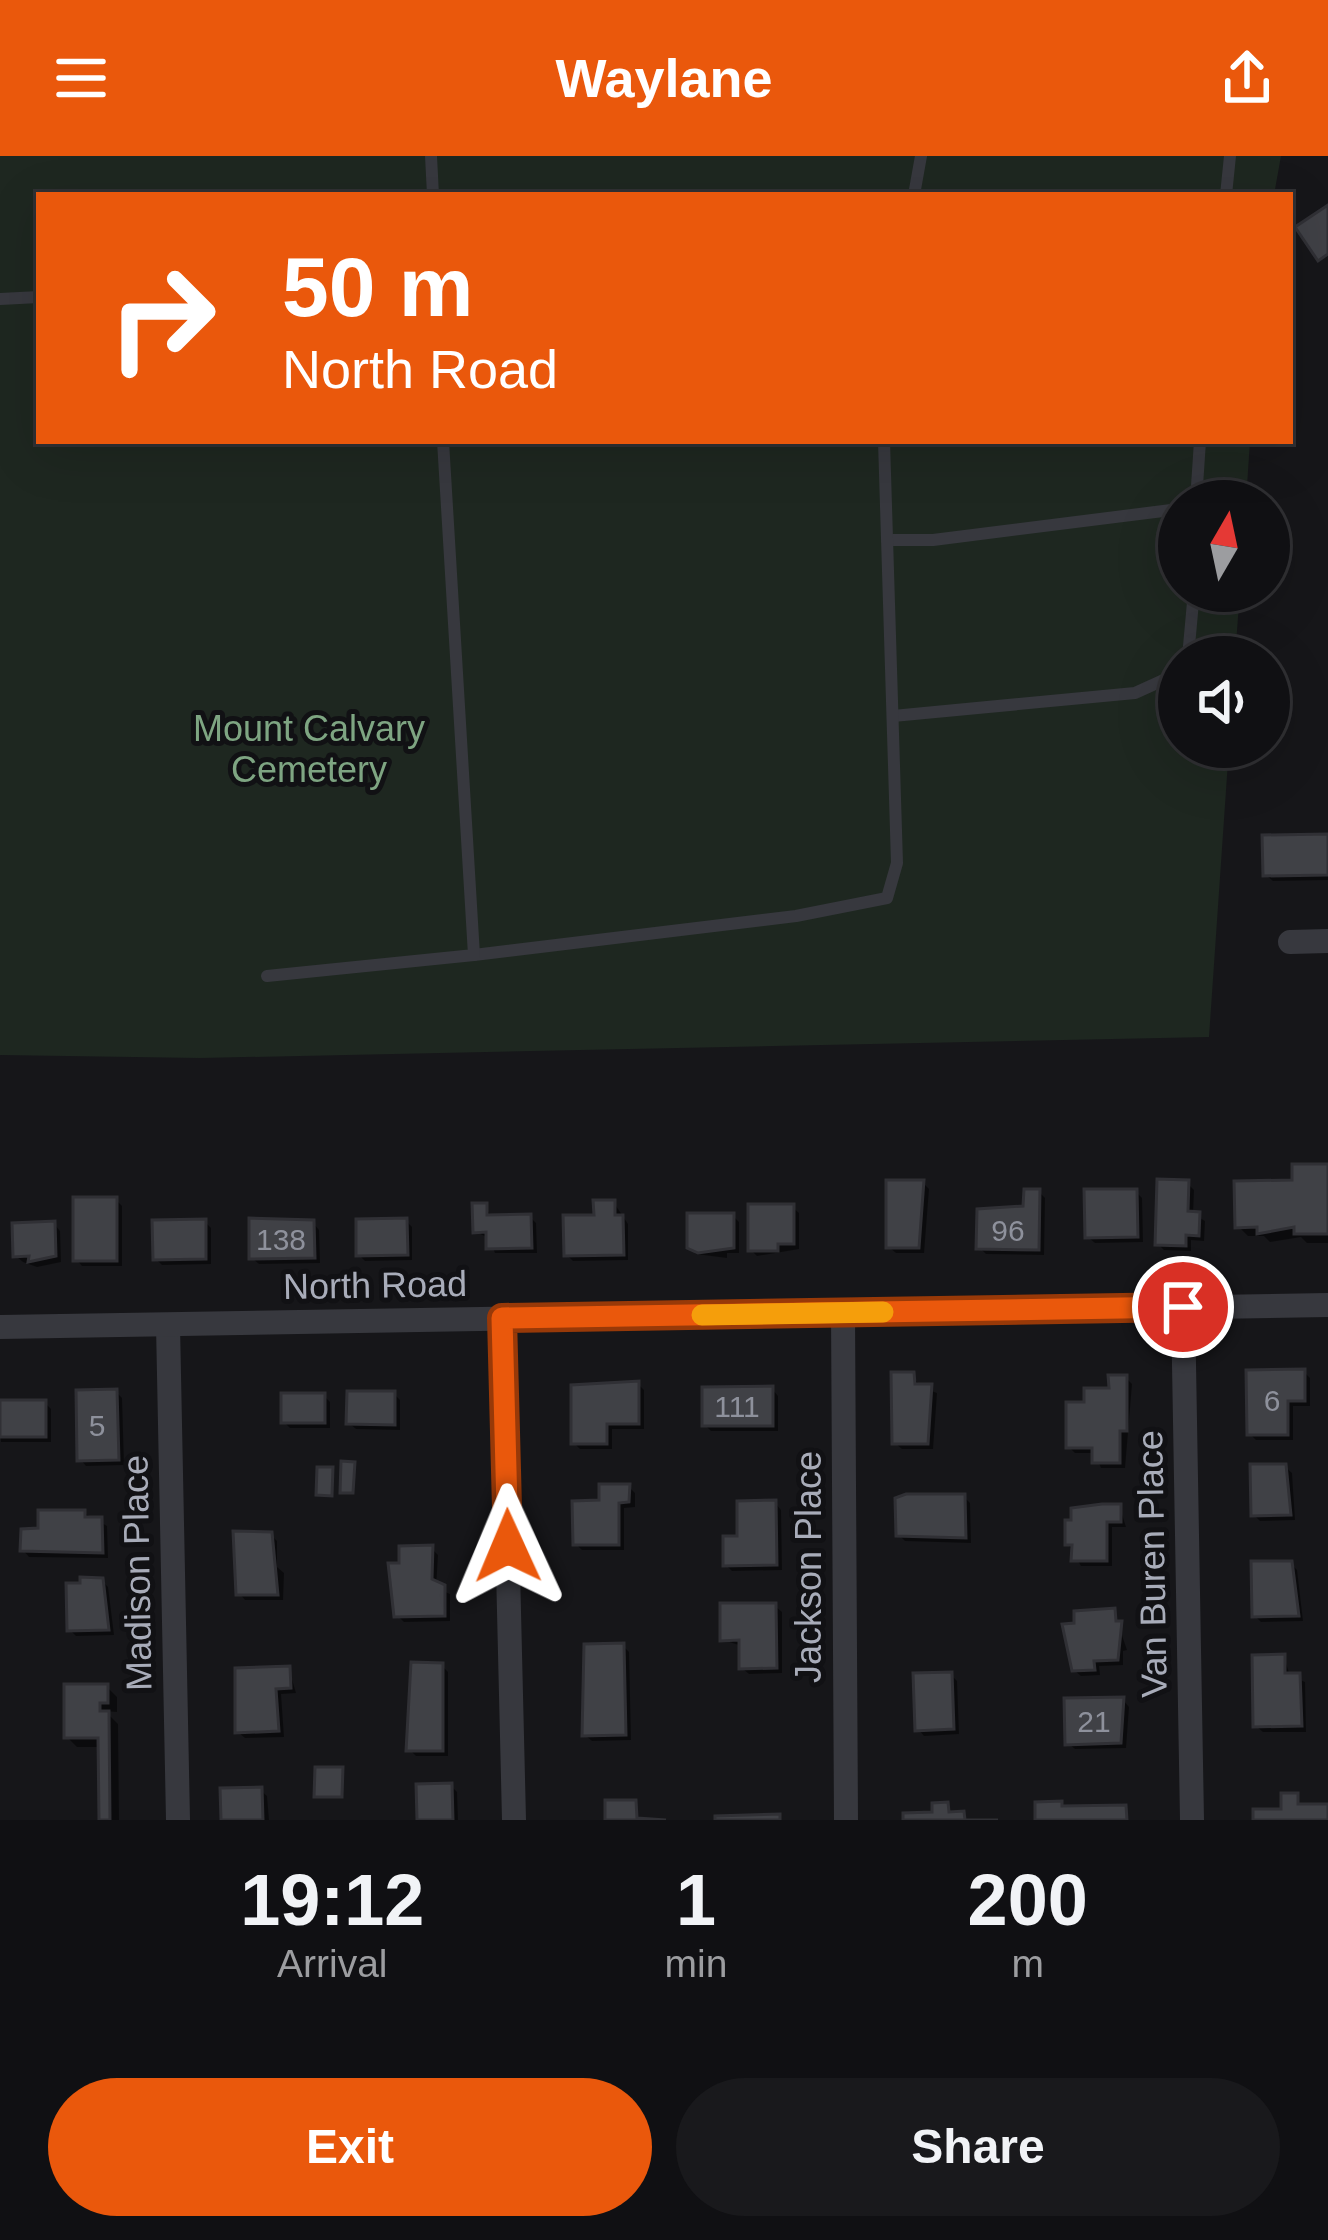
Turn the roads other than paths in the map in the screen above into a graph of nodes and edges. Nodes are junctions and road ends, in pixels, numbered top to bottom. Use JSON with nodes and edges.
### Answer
{"nodes":[{"id":1,"x":431,"y":156,"type":"edge"},
{"id":2,"x":921,"y":156,"type":"edge"},
{"id":3,"x":1230,"y":156,"type":"edge"},
{"id":4,"x":433,"y":192,"type":"edge"},
{"id":5,"x":915,"y":192,"type":"edge"},
{"id":6,"x":1226,"y":192,"type":"edge"},
{"id":7,"x":36,"y":297,"type":"edge"},
{"id":8,"x":0,"y":299,"type":"edge"},
{"id":9,"x":443,"y":444,"type":"edge"},
{"id":10,"x":884,"y":444,"type":"edge"},
{"id":11,"x":1200,"y":444,"type":"edge"},
{"id":12,"x":1197,"y":480,"type":"edge"},
{"id":13,"x":1158,"y":512,"type":"edge"},
{"id":14,"x":887,"y":540,"type":"junction"},
{"id":15,"x":1158,"y":683,"type":"edge"},
{"id":16,"x":893,"y":716,"type":"junction"},
{"id":17,"x":1328,"y":941,"type":"edge"},
{"id":18,"x":1291,"y":942,"type":"dead end"},
{"id":19,"x":473,"y":955,"type":"junction"},
{"id":20,"x":268,"y":976,"type":"dead end"},
{"id":21,"x":1328,"y":1305,"type":"edge"},
{"id":22,"x":1183,"y":1307,"type":"junction"},
{"id":23,"x":843,"y":1313,"type":"junction"},
{"id":24,"x":502,"y":1318,"type":"junction"},
{"id":25,"x":168,"y":1324,"type":"junction"},
{"id":26,"x":0,"y":1328,"type":"edge"},
{"id":27,"x":178,"y":1820,"type":"edge"},
{"id":28,"x":514,"y":1820,"type":"edge"},
{"id":29,"x":845,"y":1820,"type":"edge"},
{"id":30,"x":1192,"y":1820,"type":"edge"}],
"edges":[{"from":1,"to":4,"type":"lane"},
{"from":2,"to":5,"type":"lane"},
{"from":3,"to":6,"type":"lane"},
{"from":7,"to":8,"type":"lane"},
{"from":9,"to":19,"type":"lane"},
{"from":10,"to":14,"type":"lane"},
{"from":11,"to":12,"type":"lane"},
{"from":13,"to":14,"type":"lane"},
{"from":14,"to":16,"type":"lane"},
{"from":15,"to":16,"type":"lane"},
{"from":16,"to":19,"type":"lane"},
{"from":17,"to":18,"type":"street"},
{"from":19,"to":20,"type":"lane"},
{"from":21,"to":22,"type":"street","name":"North Road"},
{"from":22,"to":23,"type":"street","name":"North Road"},
{"from":22,"to":30,"type":"street","name":"Van Buren Place"},
{"from":23,"to":24,"type":"street","name":"North Road"},
{"from":23,"to":29,"type":"street","name":"Jackson Place"},
{"from":24,"to":25,"type":"street","name":"North Road"},
{"from":24,"to":28,"type":"street"},
{"from":25,"to":26,"type":"street","name":"North Road"},
{"from":25,"to":27,"type":"street","name":"Madison Place"}]}
